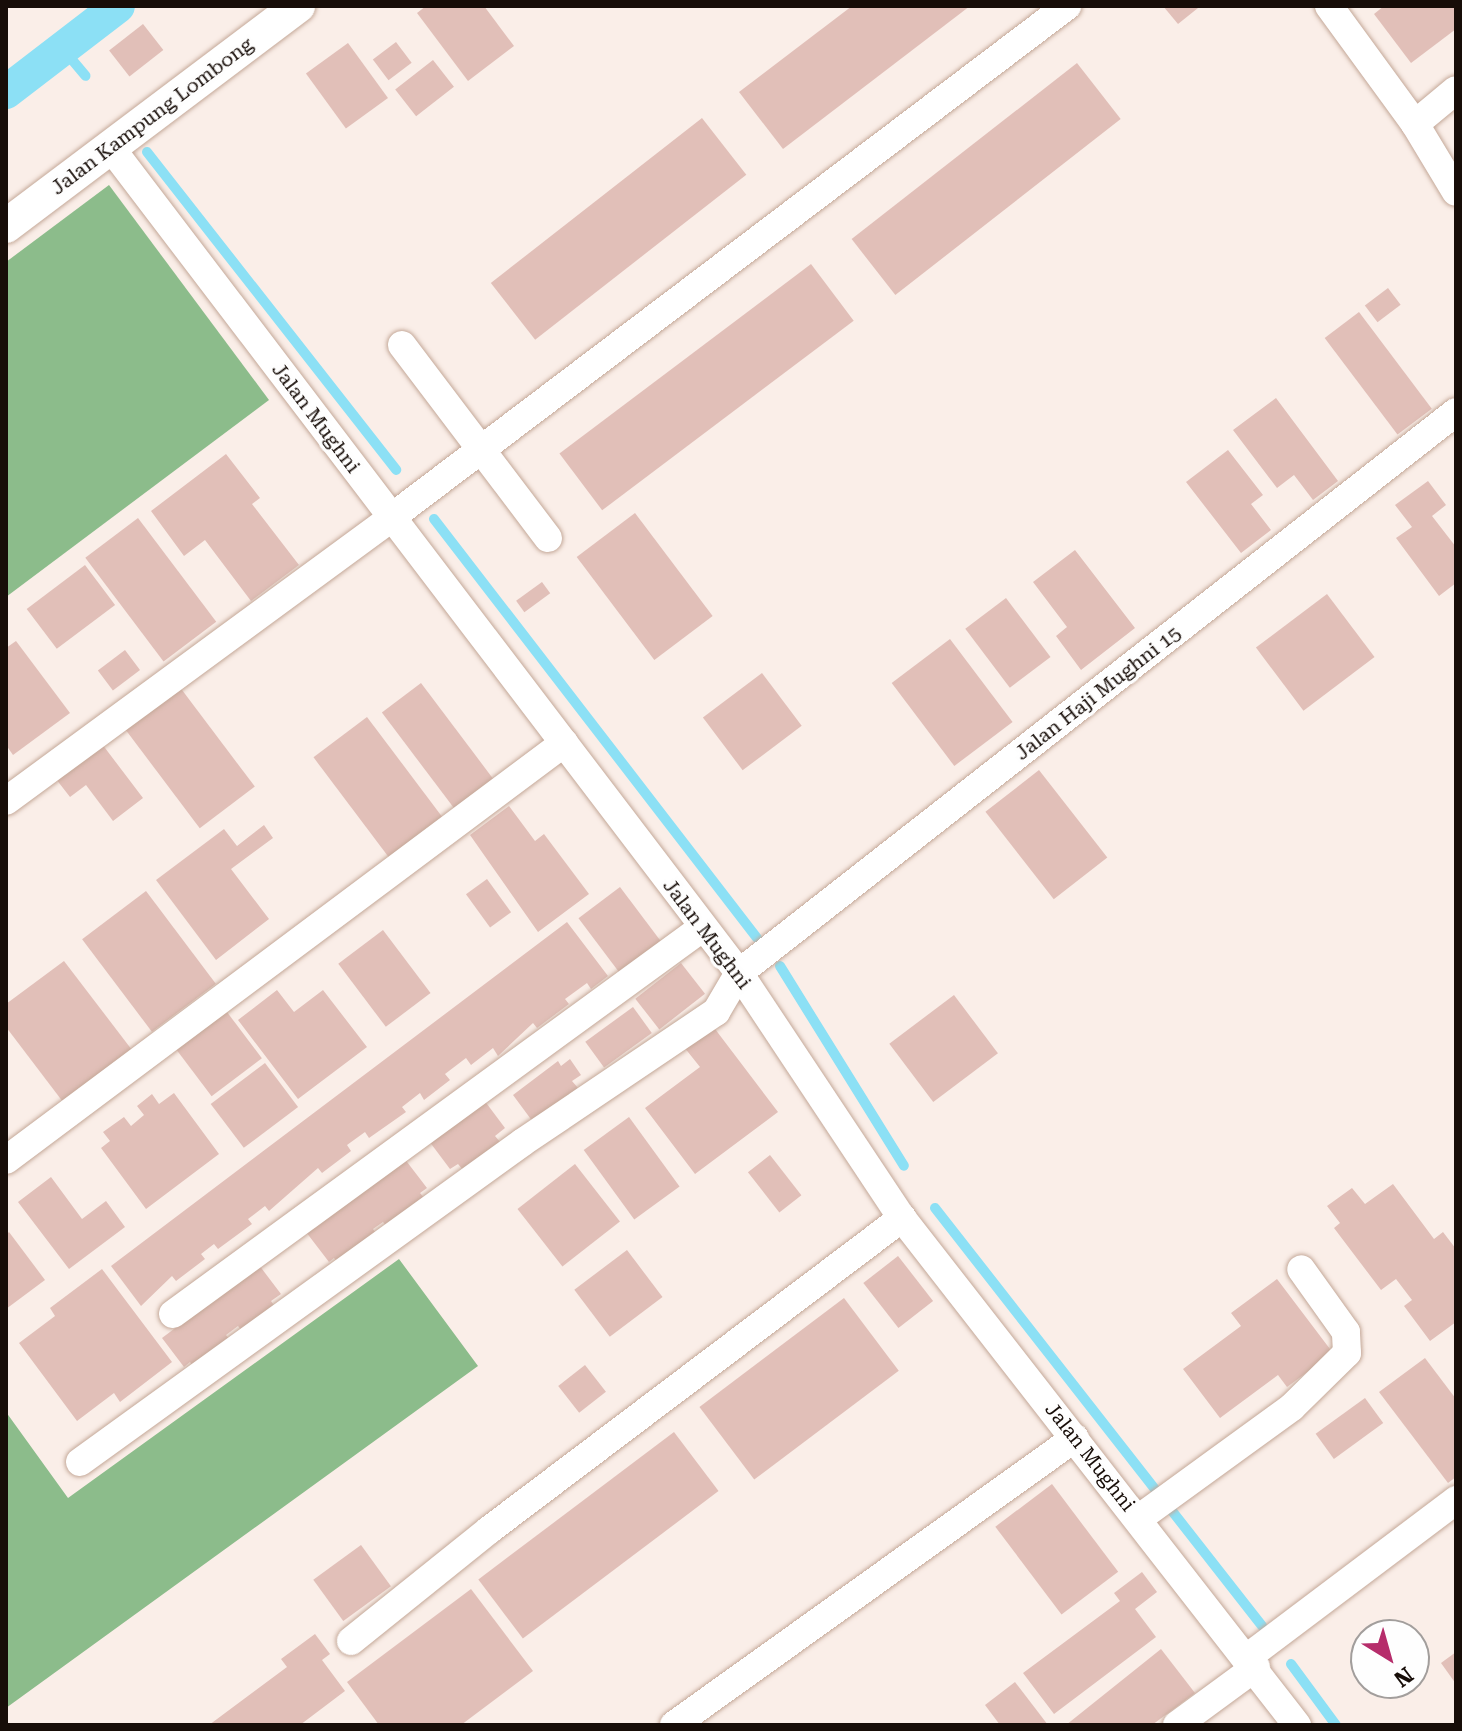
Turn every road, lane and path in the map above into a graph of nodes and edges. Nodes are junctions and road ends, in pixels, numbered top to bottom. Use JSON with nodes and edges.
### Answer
{"nodes":[{"id":1,"x":298,"y":6,"type":"edge"},
{"id":2,"x":1067,"y":6,"type":"edge"},
{"id":3,"x":1329,"y":6,"type":"edge"},
{"id":4,"x":1456,"y":90,"type":"edge"},
{"id":5,"x":1415,"y":124,"type":"junction"},
{"id":6,"x":111,"y":148,"type":"junction"},
{"id":7,"x":1456,"y":192,"type":"edge"},
{"id":8,"x":6,"y":226,"type":"edge"},
{"id":9,"x":402,"y":345,"type":"dead end"},
{"id":10,"x":1456,"y":412,"type":"edge"},
{"id":11,"x":481,"y":449,"type":"junction"},
{"id":12,"x":392,"y":517,"type":"junction"},
{"id":13,"x":548,"y":538,"type":"dead end"},
{"id":14,"x":564,"y":743,"type":"junction"},
{"id":15,"x":6,"y":801,"type":"edge"},
{"id":16,"x":702,"y":928,"type":"junction"},
{"id":17,"x":739,"y":973,"type":"junction"},
{"id":18,"x":6,"y":1160,"type":"edge"},
{"id":19,"x":902,"y":1218,"type":"junction"},
{"id":20,"x":1301,"y":1269,"type":"dead end"},
{"id":21,"x":173,"y":1314,"type":"dead end"},
{"id":22,"x":1075,"y":1438,"type":"junction"},
{"id":23,"x":80,"y":1462,"type":"dead end"},
{"id":24,"x":1456,"y":1500,"type":"edge"},
{"id":25,"x":1146,"y":1515,"type":"junction"},
{"id":26,"x":351,"y":1641,"type":"dead end"},
{"id":27,"x":1252,"y":1662,"type":"junction"},
{"id":28,"x":691,"y":1720,"type":"edge"},
{"id":29,"x":1177,"y":1725,"type":"edge"},
{"id":30,"x":1297,"y":1725,"type":"edge"}],
"edges":[{"from":1,"to":6,"type":"street","name":"Jalan Kampung Lombong"},
{"from":2,"to":11,"type":"street"},
{"from":3,"to":5,"type":"street"},
{"from":4,"to":5,"type":"street"},
{"from":5,"to":7,"type":"street"},
{"from":6,"to":8,"type":"street","name":"Jalan Kampung Lombong"},
{"from":6,"to":12,"type":"street","name":"Jalan Mughni"},
{"from":9,"to":11,"type":"street"},
{"from":10,"to":17,"type":"street","name":"Jalan Haji Mughni 15"},
{"from":11,"to":12,"type":"street"},
{"from":11,"to":13,"type":"street"},
{"from":12,"to":14,"type":"street","name":"Jalan Mughni"},
{"from":12,"to":15,"type":"street"},
{"from":14,"to":16,"type":"street","name":"Jalan Mughni"},
{"from":14,"to":18,"type":"street"},
{"from":16,"to":17,"type":"street","name":"Jalan Mughni"},
{"from":16,"to":21,"type":"street"},
{"from":17,"to":19,"type":"street","name":"Jalan Mughni"},
{"from":17,"to":23,"type":"street"},
{"from":19,"to":22,"type":"street","name":"Jalan Mughni"},
{"from":19,"to":26,"type":"street"},
{"from":20,"to":25,"type":"street"},
{"from":22,"to":25,"type":"street","name":"Jalan Mughni"},
{"from":22,"to":28,"type":"street"},
{"from":24,"to":27,"type":"street"},
{"from":25,"to":27,"type":"street","name":"Jalan Mughni"},
{"from":27,"to":29,"type":"street"},
{"from":27,"to":30,"type":"street","name":"Jalan Mughni"}]}
